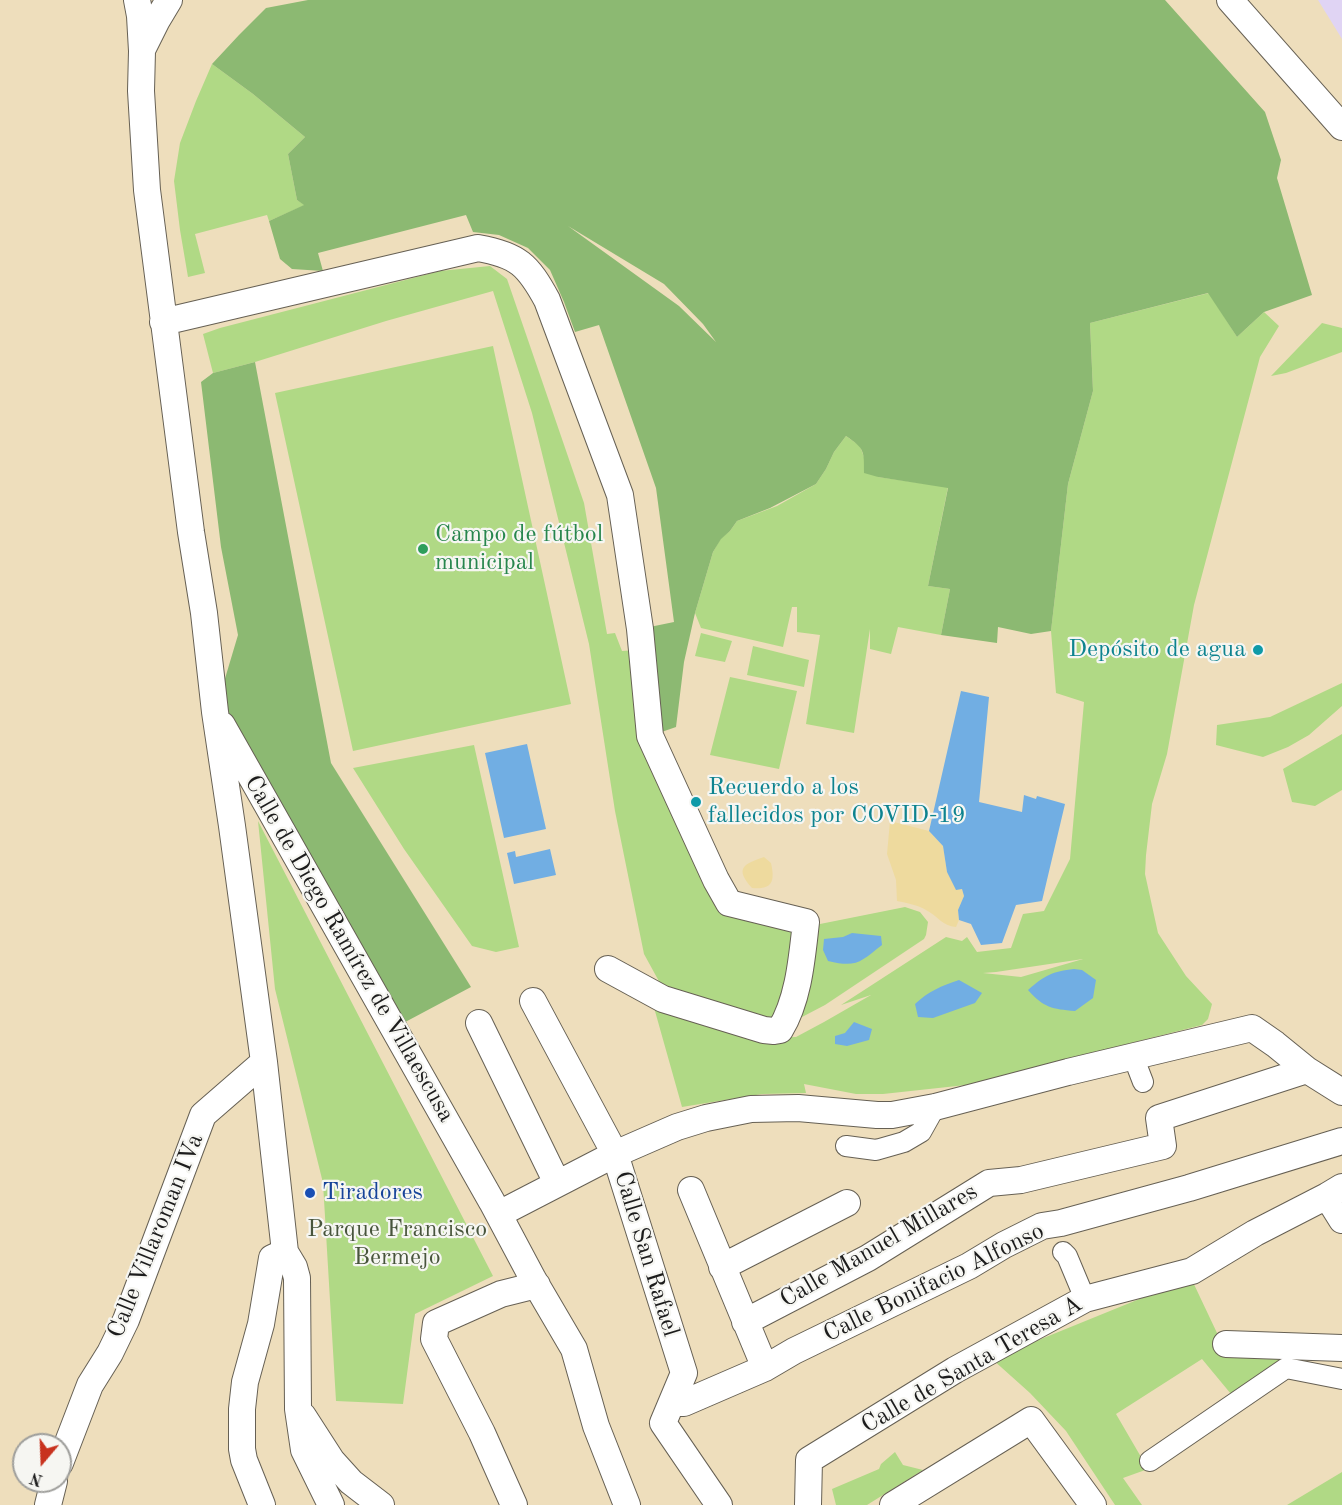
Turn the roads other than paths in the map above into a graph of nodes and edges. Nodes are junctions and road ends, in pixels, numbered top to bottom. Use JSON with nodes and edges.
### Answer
{"nodes":[{"id":1,"x":136,"y":0,"type":"edge"},
{"id":2,"x":169,"y":0,"type":"edge"},
{"id":3,"x":1230,"y":0,"type":"edge"},
{"id":4,"x":142,"y":51,"type":"junction"},
{"id":5,"x":1342,"y":127,"type":"edge"},
{"id":6,"x":164,"y":322,"type":"junction"},
{"id":7,"x":215,"y":712,"type":"junction"},
{"id":8,"x":608,"y":969,"type":"dead end"},
{"id":9,"x":533,"y":1001,"type":"dead end"},
{"id":10,"x":479,"y":1023,"type":"dead end"},
{"id":11,"x":1133,"y":1056,"type":"junction"},
{"id":12,"x":264,"y":1062,"type":"junction"},
{"id":13,"x":1307,"y":1070,"type":"junction"},
{"id":14,"x":1143,"y":1082,"type":"dead end"},
{"id":15,"x":1342,"y":1092,"type":"edge"},
{"id":16,"x":935,"y":1107,"type":"junction"},
{"id":17,"x":1342,"y":1141,"type":"edge"},
{"id":18,"x":846,"y":1146,"type":"dead end"},
{"id":19,"x":615,"y":1154,"type":"junction"},
{"id":20,"x":557,"y":1184,"type":"junction"},
{"id":21,"x":691,"y":1190,"type":"dead end"},
{"id":22,"x":1335,"y":1191,"type":"edge"},
{"id":23,"x":847,"y":1203,"type":"dead end"},
{"id":24,"x":499,"y":1214,"type":"junction"},
{"id":25,"x":1342,"y":1220,"type":"edge"},
{"id":26,"x":285,"y":1252,"type":"junction"},
{"id":27,"x":1063,"y":1252,"type":"dead end"},
{"id":28,"x":722,"y":1267,"type":"junction"},
{"id":29,"x":537,"y":1285,"type":"junction"},
{"id":30,"x":1085,"y":1299,"type":"junction"},
{"id":31,"x":745,"y":1322,"type":"junction"},
{"id":32,"x":1226,"y":1344,"type":"dead end"},
{"id":33,"x":1342,"y":1348,"type":"edge"},
{"id":34,"x":765,"y":1368,"type":"junction"},
{"id":35,"x":1342,"y":1379,"type":"edge"},
{"id":36,"x":672,"y":1403,"type":"junction"},
{"id":37,"x":298,"y":1409,"type":"junction"},
{"id":38,"x":72,"y":1433,"type":"edge"},
{"id":39,"x":1150,"y":1461,"type":"dead end"},
{"id":40,"x":262,"y":1505,"type":"edge"},
{"id":41,"x":331,"y":1505,"type":"edge"},
{"id":42,"x":381,"y":1505,"type":"edge"},
{"id":43,"x":514,"y":1505,"type":"edge"},
{"id":44,"x":627,"y":1505,"type":"edge"},
{"id":45,"x":720,"y":1505,"type":"edge"},
{"id":46,"x":808,"y":1505,"type":"edge"},
{"id":47,"x":893,"y":1505,"type":"edge"},
{"id":48,"x":1093,"y":1505,"type":"edge"}],
"edges":[{"from":1,"to":4,"type":"street"},
{"from":2,"to":4,"type":"street"},
{"from":3,"to":5,"type":"street"},
{"from":4,"to":6,"type":"street"},
{"from":6,"to":7,"type":"street"},
{"from":6,"to":8,"type":"street"},
{"from":7,"to":12,"type":"street","name":"Calle de Diego Ramírez de Villaescusa"},
{"from":7,"to":24,"type":"street","name":"Calle de Diego Ramírez de Villaescusa"},
{"from":9,"to":19,"type":"street","name":"Calle San Rafael"},
{"from":10,"to":20,"type":"street"},
{"from":11,"to":13,"type":"street"},
{"from":11,"to":14,"type":"street"},
{"from":11,"to":16,"type":"street"},
{"from":12,"to":26,"type":"street","name":"Calle de Diego Ramírez de Villaescusa"},
{"from":12,"to":38,"type":"street","name":"Calle Villaroman IVa"},
{"from":13,"to":15,"type":"street"},
{"from":13,"to":31,"type":"street","name":"Calle Manuel Millares"},
{"from":16,"to":18,"type":"street"},
{"from":16,"to":19,"type":"street"},
{"from":17,"to":34,"type":"street","name":"Calle Bonifacio Alfonso"},
{"from":19,"to":20,"type":"street"},
{"from":19,"to":36,"type":"street","name":"Calle San Rafael"},
{"from":20,"to":24,"type":"street"},
{"from":21,"to":28,"type":"street"},
{"from":22,"to":25,"type":"street"},
{"from":22,"to":30,"type":"street","name":"Calle de Santa Teresa A"},
{"from":23,"to":28,"type":"street"},
{"from":24,"to":29,"type":"street","name":"Calle de Diego Ramírez de Villaescusa"},
{"from":26,"to":37,"type":"street","name":"Calle de Diego Ramírez de Villaescusa"},
{"from":26,"to":40,"type":"street"},
{"from":27,"to":30,"type":"street"},
{"from":28,"to":31,"type":"street"},
{"from":29,"to":43,"type":"street"},
{"from":29,"to":44,"type":"street","name":"Calle de Diego Ramírez de Villaescusa"},
{"from":30,"to":46,"type":"street","name":"Calle de Santa Teresa A"},
{"from":31,"to":34,"type":"street"},
{"from":32,"to":33,"type":"street"},
{"from":34,"to":36,"type":"street","name":"Calle Bonifacio Alfonso"},
{"from":35,"to":39,"type":"street"},
{"from":36,"to":45,"type":"street","name":"Calle San Rafael"},
{"from":37,"to":41,"type":"street","name":"Calle de Diego Ramírez de Villaescusa"},
{"from":37,"to":42,"type":"street"},
{"from":47,"to":48,"type":"street"}]}
